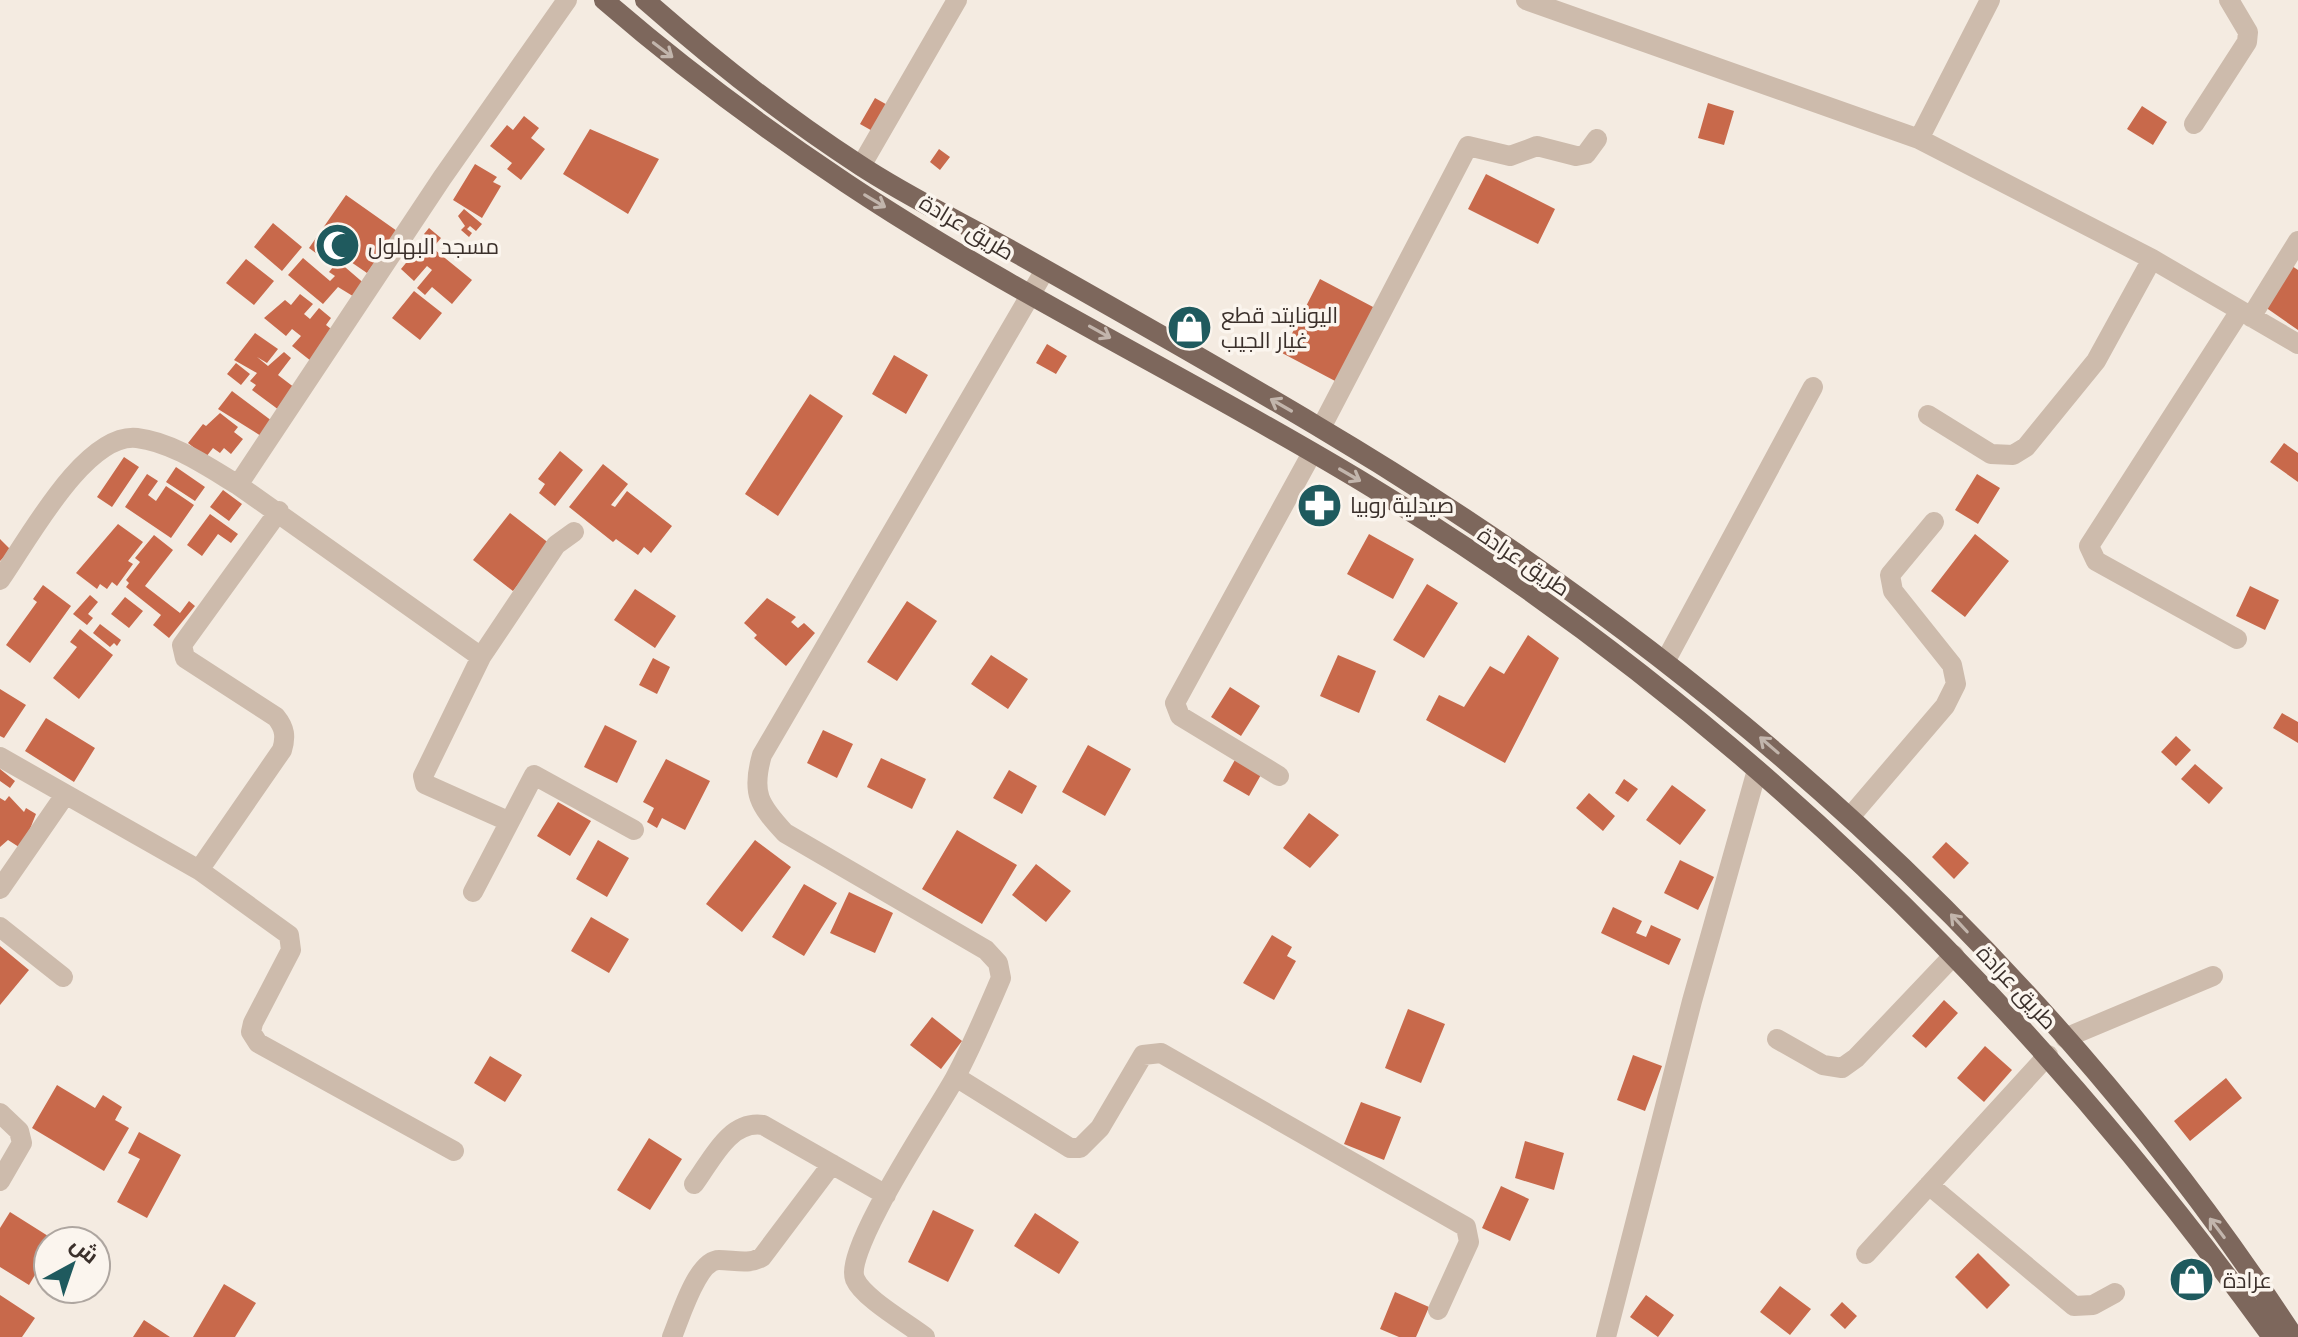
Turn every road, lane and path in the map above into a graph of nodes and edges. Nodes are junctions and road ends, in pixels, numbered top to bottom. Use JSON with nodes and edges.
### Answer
{"nodes":[{"id":1,"x":567,"y":0,"type":"edge"},
{"id":2,"x":604,"y":0,"type":"edge"},
{"id":3,"x":645,"y":0,"type":"edge"},
{"id":4,"x":957,"y":0,"type":"edge"},
{"id":5,"x":1526,"y":0,"type":"edge"},
{"id":6,"x":1990,"y":0,"type":"edge"},
{"id":7,"x":2229,"y":0,"type":"edge"},
{"id":8,"x":2194,"y":124,"type":"dead end"},
{"id":9,"x":1597,"y":139,"type":"dead end"},
{"id":10,"x":1919,"y":139,"type":"junction"},
{"id":11,"x":861,"y":166,"type":"junction"},
{"id":12,"x":2298,"y":241,"type":"edge"},
{"id":13,"x":2152,"y":259,"type":"junction"},
{"id":14,"x":1045,"y":270,"type":"junction"},
{"id":15,"x":1032,"y":294,"type":"junction"},
{"id":16,"x":2245,"y":314,"type":"junction"},
{"id":17,"x":2298,"y":344,"type":"edge"},
{"id":18,"x":1813,"y":387,"type":"dead end"},
{"id":19,"x":1928,"y":415,"type":"dead end"},
{"id":20,"x":1321,"y":428,"type":"junction"},
{"id":21,"x":1312,"y":453,"type":"junction"},
{"id":22,"x":238,"y":485,"type":"junction"},
{"id":23,"x":279,"y":511,"type":"junction"},
{"id":24,"x":1934,"y":522,"type":"dead end"},
{"id":25,"x":574,"y":532,"type":"dead end"},
{"id":26,"x":0,"y":580,"type":"edge"},
{"id":27,"x":2237,"y":639,"type":"dead end"},
{"id":28,"x":481,"y":657,"type":"junction"},
{"id":29,"x":1666,"y":660,"type":"junction"},
{"id":30,"x":0,"y":757,"type":"edge"},
{"id":31,"x":1757,"y":770,"type":"junction"},
{"id":32,"x":1279,"y":776,"type":"dead end"},
{"id":33,"x":65,"y":795,"type":"junction"},
{"id":34,"x":1850,"y":817,"type":"junction"},
{"id":35,"x":508,"y":821,"type":"junction"},
{"id":36,"x":634,"y":830,"type":"dead end"},
{"id":37,"x":199,"y":870,"type":"junction"},
{"id":38,"x":0,"y":889,"type":"edge"},
{"id":39,"x":473,"y":892,"type":"dead end"},
{"id":40,"x":0,"y":927,"type":"edge"},
{"id":41,"x":1954,"y":955,"type":"junction"},
{"id":42,"x":2213,"y":976,"type":"dead end"},
{"id":43,"x":63,"y":977,"type":"dead end"},
{"id":44,"x":2065,"y":1038,"type":"junction"},
{"id":45,"x":1777,"y":1039,"type":"dead end"},
{"id":46,"x":2048,"y":1055,"type":"junction"},
{"id":47,"x":956,"y":1077,"type":"junction"},
{"id":48,"x":0,"y":1113,"type":"edge"},
{"id":49,"x":454,"y":1151,"type":"dead end"},
{"id":50,"x":832,"y":1164,"type":"junction"},
{"id":51,"x":0,"y":1181,"type":"edge"},
{"id":52,"x":694,"y":1184,"type":"dead end"},
{"id":53,"x":1929,"y":1185,"type":"junction"},
{"id":54,"x":886,"y":1195,"type":"junction"},
{"id":55,"x":1866,"y":1254,"type":"dead end"},
{"id":56,"x":2115,"y":1293,"type":"dead end"},
{"id":57,"x":1438,"y":1310,"type":"dead end"},
{"id":58,"x":672,"y":1337,"type":"edge"},
{"id":59,"x":925,"y":1337,"type":"edge"},
{"id":60,"x":1606,"y":1337,"type":"edge"},
{"id":61,"x":2272,"y":1337,"type":"edge"},
{"id":62,"x":2294,"y":1337,"type":"edge"}],
"edges":[{"from":1,"to":22,"type":"street"},
{"from":2,"to":15,"type":"main road","name":"طريق عرادة","one_way":true},
{"from":3,"to":11,"type":"main road","name":"طريق عرادة"},
{"from":4,"to":11,"type":"street"},
{"from":5,"to":10,"type":"street"},
{"from":6,"to":10,"type":"street"},
{"from":7,"to":8,"type":"street"},
{"from":9,"to":20,"type":"street"},
{"from":10,"to":13,"type":"street"},
{"from":11,"to":14,"type":"main road","name":"طريق عرادة"},
{"from":12,"to":16,"type":"street"},
{"from":13,"to":16,"type":"street"},
{"from":13,"to":19,"type":"street"},
{"from":14,"to":15,"type":"street"},
{"from":20,"to":14,"type":"main road","name":"طريق عرادة","one_way":true},
{"from":15,"to":21,"type":"main road","name":"طريق عرادة","one_way":true},
{"from":15,"to":47,"type":"street"},
{"from":16,"to":17,"type":"street"},
{"from":16,"to":27,"type":"street"},
{"from":18,"to":29,"type":"street"},
{"from":20,"to":29,"type":"main road","name":"طريق عرادة"},
{"from":21,"to":31,"type":"main road","name":"طريق عرادة","one_way":true},
{"from":21,"to":32,"type":"street"},
{"from":22,"to":23,"type":"street"},
{"from":22,"to":26,"type":"street"},
{"from":23,"to":28,"type":"street"},
{"from":23,"to":37,"type":"street"},
{"from":24,"to":34,"type":"street"},
{"from":25,"to":28,"type":"street"},
{"from":28,"to":35,"type":"street"},
{"from":34,"to":29,"type":"main road","name":"طريق عرادة","one_way":true},
{"from":30,"to":33,"type":"street"},
{"from":31,"to":41,"type":"main road","name":"طريق عرادة"},
{"from":31,"to":60,"type":"street"},
{"from":33,"to":37,"type":"street"},
{"from":33,"to":38,"type":"street"},
{"from":44,"to":34,"type":"main road","name":"طريق عرادة","one_way":true},
{"from":35,"to":36,"type":"street"},
{"from":35,"to":39,"type":"street"},
{"from":37,"to":49,"type":"street"},
{"from":40,"to":43,"type":"street"},
{"from":41,"to":45,"type":"street"},
{"from":41,"to":46,"type":"main road","name":"طريق عرادة"},
{"from":42,"to":44,"type":"street"},
{"from":62,"to":44,"type":"main road","name":"طريق عرادة","one_way":true},
{"from":46,"to":53,"type":"street"},
{"from":46,"to":61,"type":"main road","name":"طريق عرادة"},
{"from":47,"to":54,"type":"street"},
{"from":47,"to":57,"type":"street"},
{"from":48,"to":51,"type":"street"},
{"from":50,"to":52,"type":"street"},
{"from":50,"to":54,"type":"street"},
{"from":50,"to":58,"type":"street"},
{"from":53,"to":55,"type":"street"},
{"from":53,"to":56,"type":"street"},
{"from":54,"to":59,"type":"street"}]}
